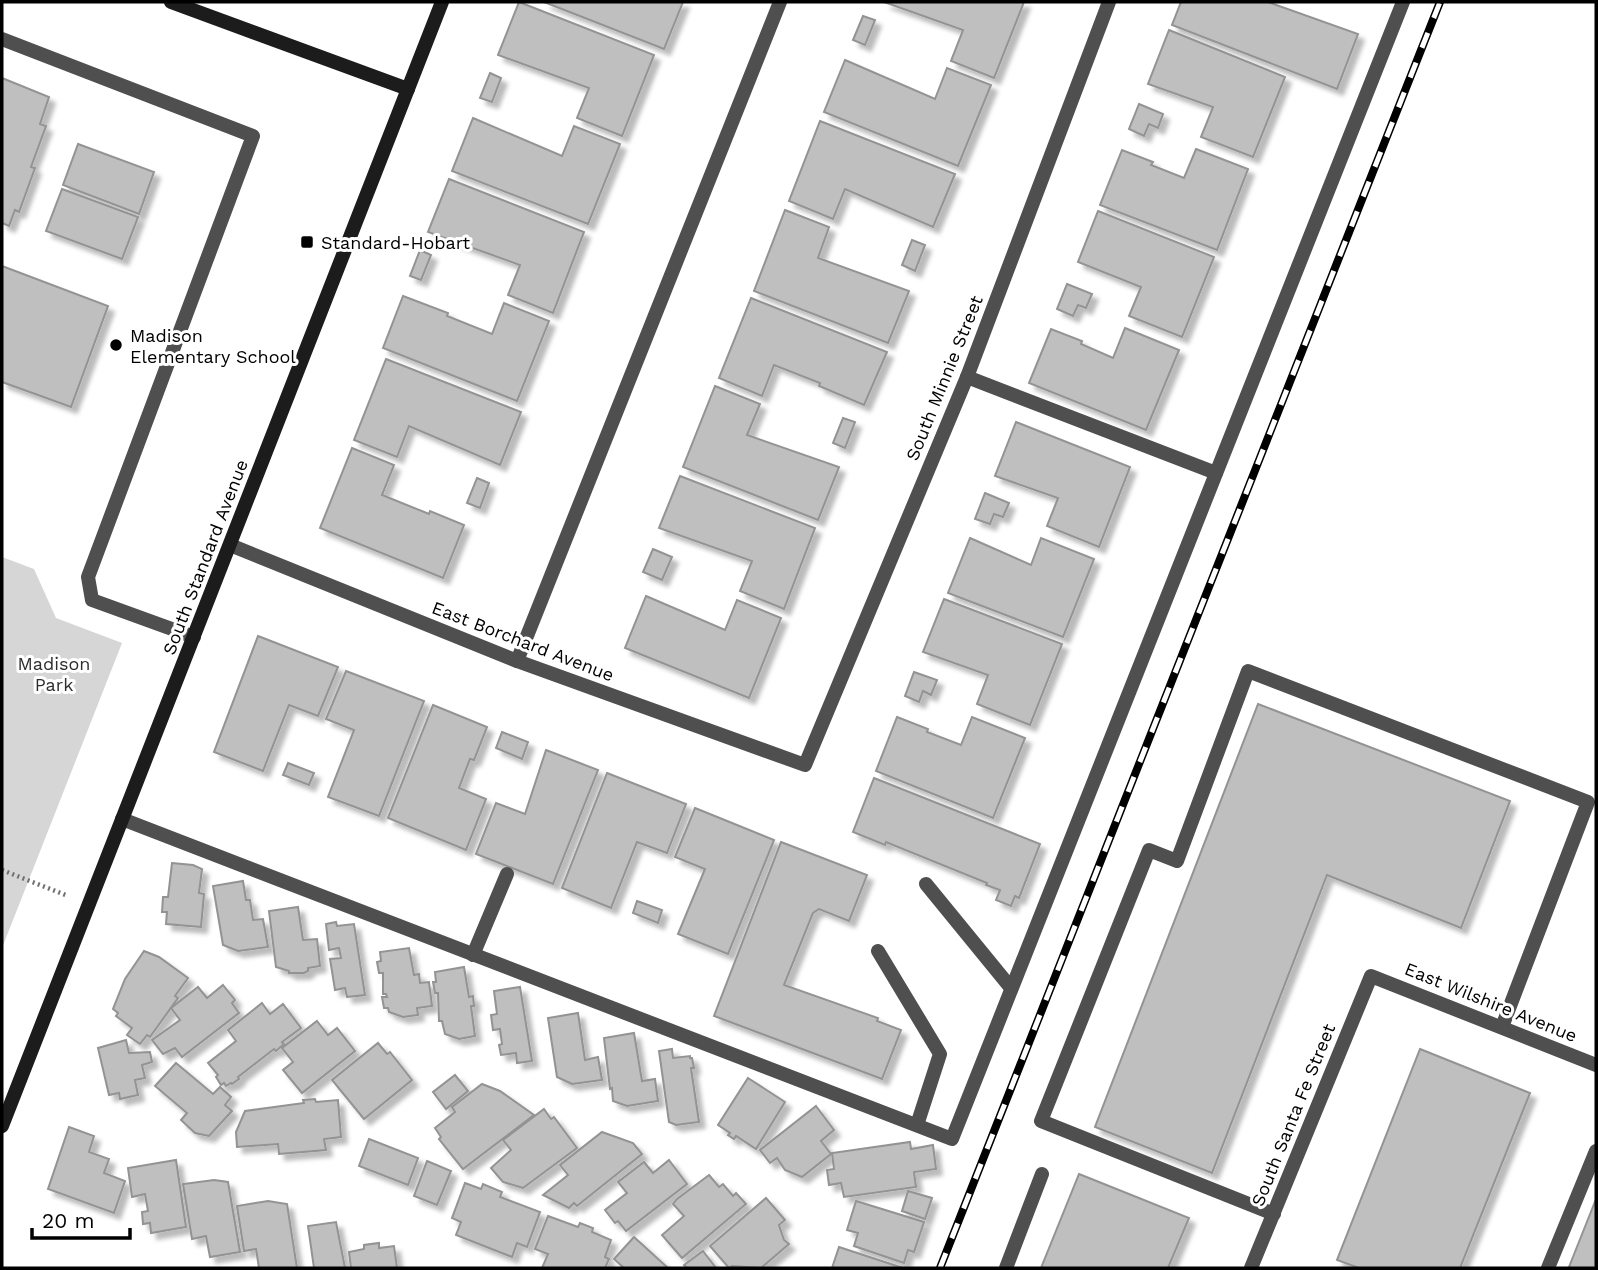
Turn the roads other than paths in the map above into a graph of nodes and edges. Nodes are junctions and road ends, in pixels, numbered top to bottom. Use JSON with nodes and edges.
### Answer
{"nodes":[{"id":1,"x":171,"y":2,"type":"edge"},
{"id":2,"x":442,"y":2,"type":"edge"},
{"id":3,"x":780,"y":2,"type":"edge"},
{"id":4,"x":1110,"y":2,"type":"edge"},
{"id":5,"x":1403,"y":2,"type":"edge"},
{"id":6,"x":2,"y":39,"type":"edge"},
{"id":7,"x":408,"y":89,"type":"junction"},
{"id":8,"x":967,"y":377,"type":"junction"},
{"id":9,"x":1216,"y":473,"type":"junction"},
{"id":10,"x":230,"y":545,"type":"junction"},
{"id":11,"x":194,"y":637,"type":"junction"},
{"id":12,"x":517,"y":662,"type":"junction"},
{"id":13,"x":805,"y":765,"type":"joint"},
{"id":14,"x":122,"y":819,"type":"junction"},
{"id":15,"x":507,"y":874,"type":"dead end"},
{"id":16,"x":926,"y":884,"type":"dead end"},
{"id":17,"x":878,"y":951,"type":"dead end"},
{"id":18,"x":473,"y":955,"type":"junction"},
{"id":19,"x":1371,"y":975,"type":"joint"},
{"id":20,"x":1012,"y":988,"type":"junction"},
{"id":21,"x":1502,"y":1027,"type":"junction"},
{"id":22,"x":1596,"y":1065,"type":"edge"},
{"id":23,"x":2,"y":1125,"type":"edge"},
{"id":24,"x":917,"y":1125,"type":"junction"},
{"id":25,"x":1596,"y":1151,"type":"edge"},
{"id":26,"x":1042,"y":1174,"type":"dead end"},
{"id":27,"x":1273,"y":1214,"type":"junction"},
{"id":28,"x":1006,"y":1268,"type":"edge"},
{"id":29,"x":1251,"y":1268,"type":"edge"},
{"id":30,"x":1548,"y":1268,"type":"edge"}],
"edges":[{"from":1,"to":7,"type":"street"},
{"from":2,"to":7,"type":"street","name":"South Standard Avenue"},
{"from":3,"to":12,"type":"street"},
{"from":4,"to":8,"type":"street","name":"South Minnie Street"},
{"from":5,"to":9,"type":"street"},
{"from":6,"to":11,"type":"street"},
{"from":7,"to":10,"type":"street","name":"South Standard Avenue"},
{"from":8,"to":9,"type":"street"},
{"from":8,"to":13,"type":"street","name":"South Minnie Street"},
{"from":9,"to":20,"type":"street"},
{"from":10,"to":11,"type":"street","name":"South Standard Avenue"},
{"from":10,"to":12,"type":"street","name":"East Borchard Avenue"},
{"from":11,"to":14,"type":"street","name":"South Standard Avenue"},
{"from":12,"to":13,"type":"street","name":"East Borchard Avenue"},
{"from":14,"to":18,"type":"street"},
{"from":14,"to":23,"type":"street","name":"South Standard Avenue"},
{"from":15,"to":18,"type":"street"},
{"from":16,"to":20,"type":"street"},
{"from":17,"to":24,"type":"street"},
{"from":18,"to":24,"type":"street"},
{"from":19,"to":21,"type":"street","name":"East Wilshire Avenue"},
{"from":19,"to":27,"type":"street","name":"South Santa Fe Street"},
{"from":20,"to":24,"type":"street"},
{"from":21,"to":22,"type":"street","name":"East Wilshire Avenue"},
{"from":21,"to":27,"type":"street"},
{"from":25,"to":30,"type":"street"},
{"from":26,"to":28,"type":"street"},
{"from":27,"to":29,"type":"street","name":"South Santa Fe Street"}]}
